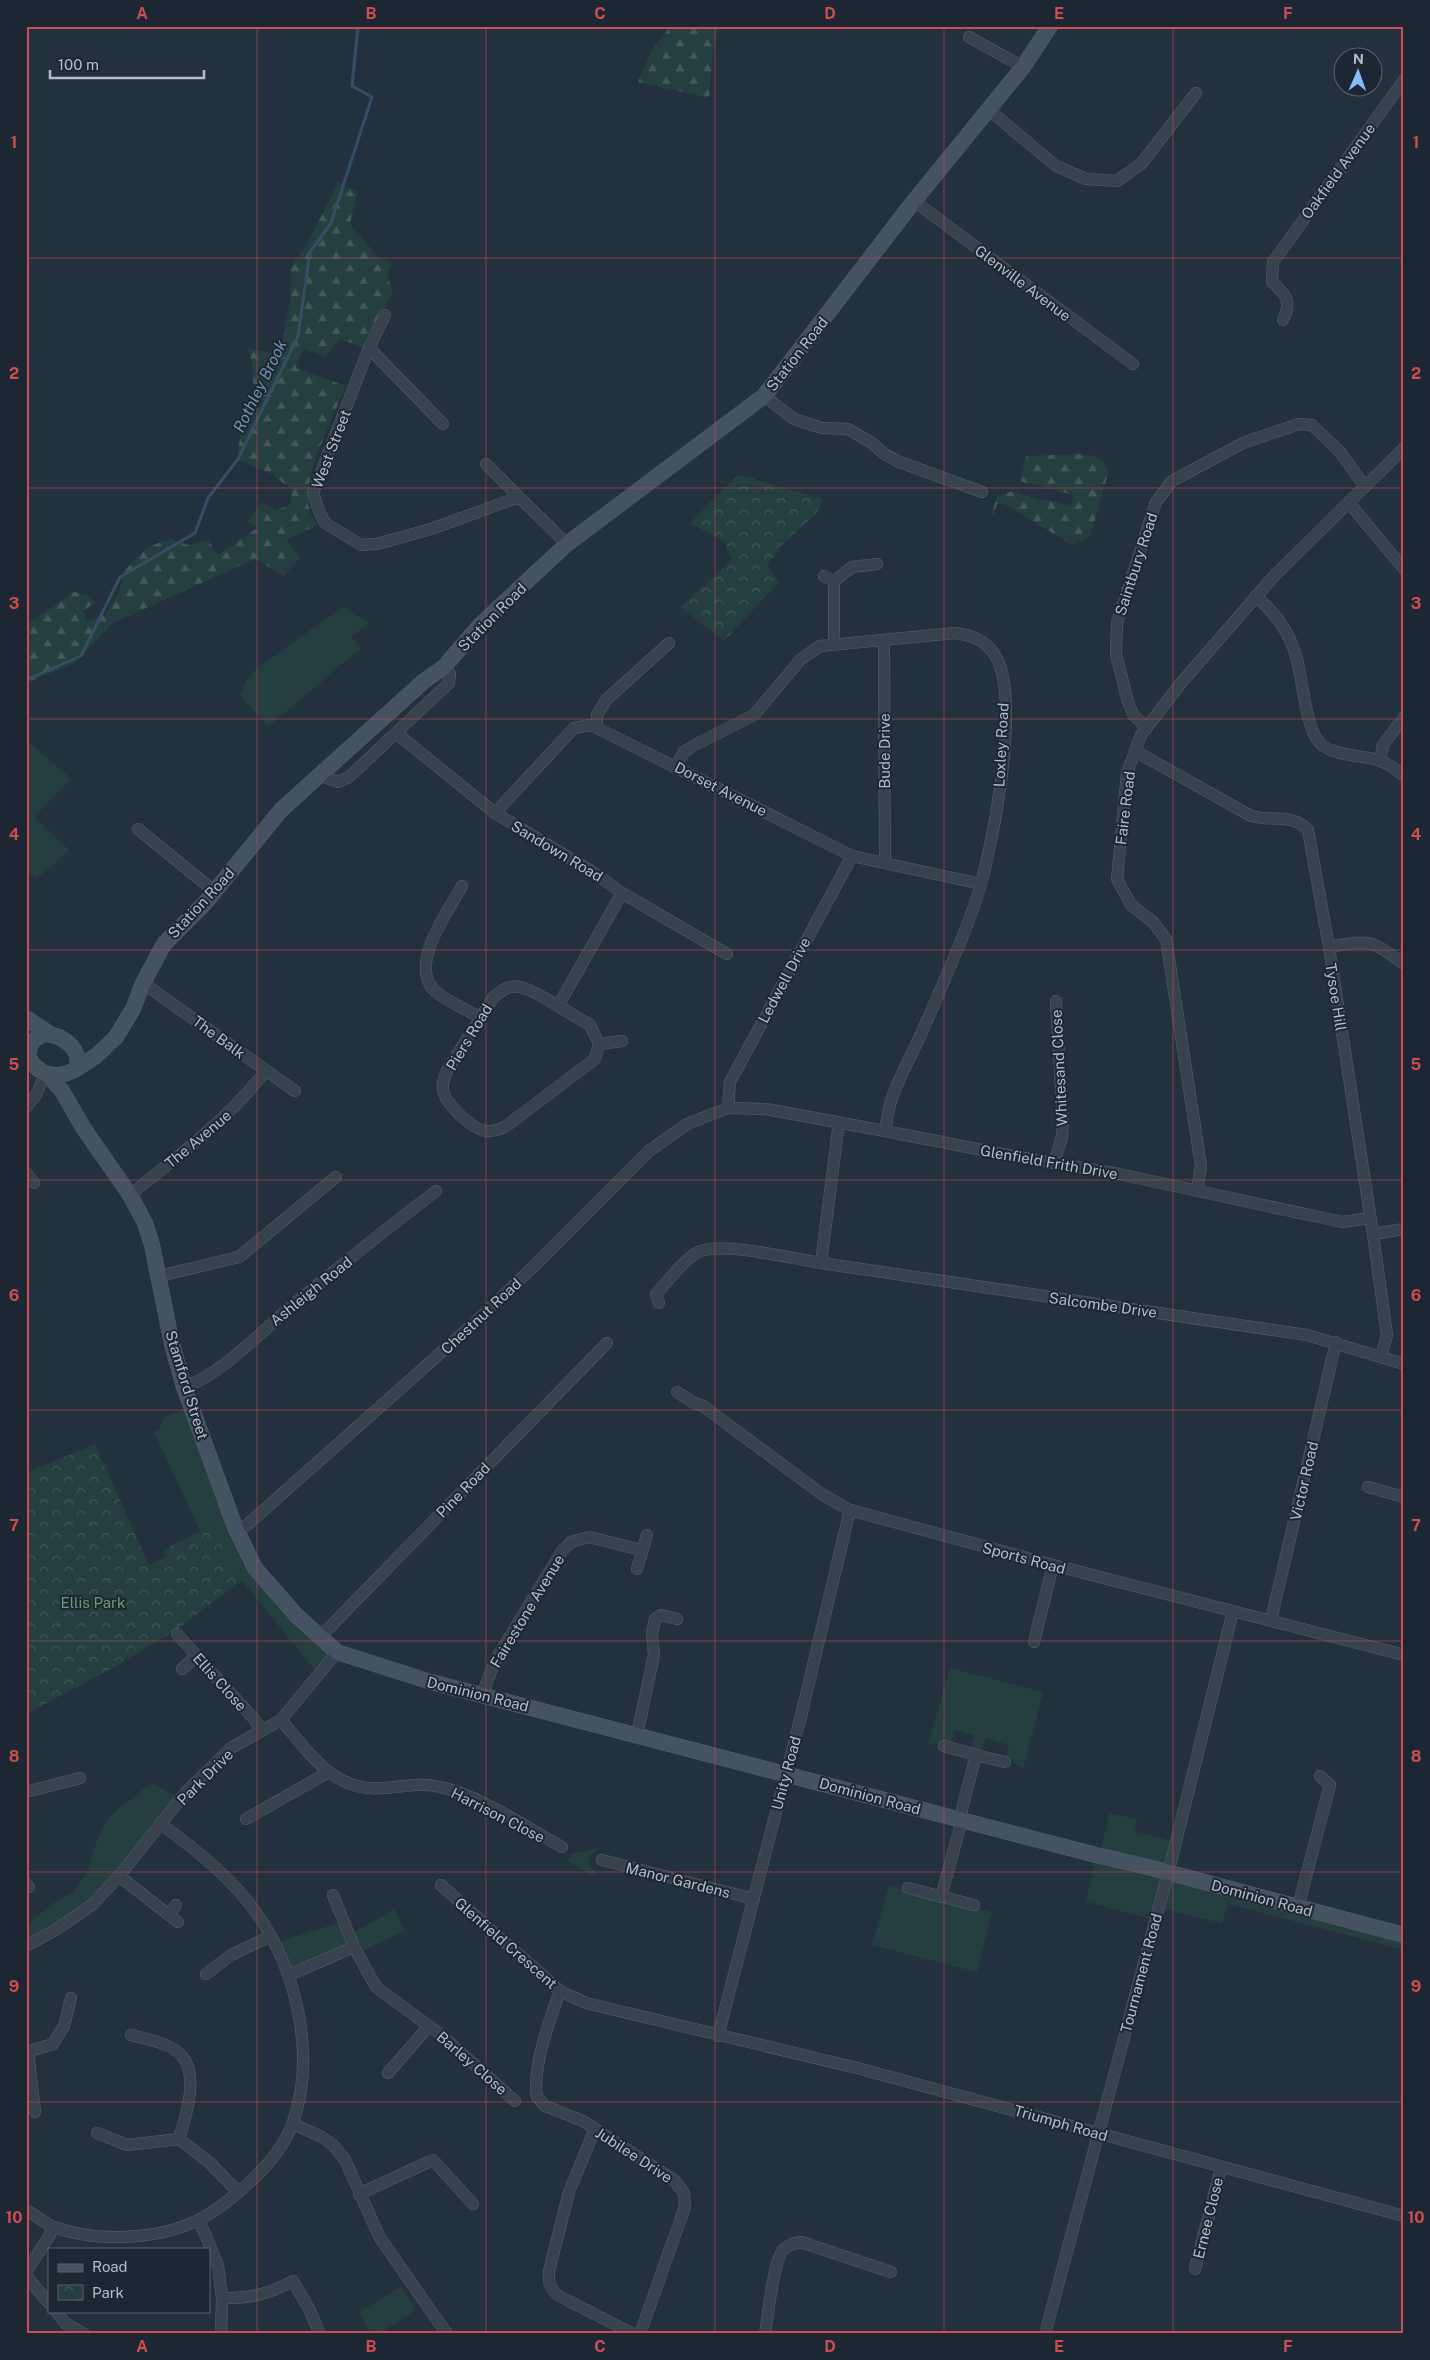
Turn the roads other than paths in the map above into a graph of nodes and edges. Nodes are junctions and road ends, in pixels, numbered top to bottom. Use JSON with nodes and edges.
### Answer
{"nodes":[{"id":1,"x":1050,"y":26,"type":"edge"},
{"id":2,"x":969,"y":37,"type":"dead end"},
{"id":3,"x":1023,"y":67,"type":"junction"},
{"id":4,"x":1404,"y":80,"type":"edge"},
{"id":5,"x":1196,"y":93,"type":"dead end"},
{"id":6,"x":988,"y":109,"type":"junction"},
{"id":7,"x":914,"y":201,"type":"junction"},
{"id":8,"x":385,"y":315,"type":"dead end"},
{"id":9,"x":1283,"y":320,"type":"dead end"},
{"id":10,"x":369,"y":348,"type":"junction"},
{"id":11,"x":1133,"y":364,"type":"dead end"},
{"id":12,"x":764,"y":396,"type":"junction"},
{"id":13,"x":444,"y":424,"type":"dead end"},
{"id":14,"x":1404,"y":448,"type":"edge"},
{"id":15,"x":486,"y":464,"type":"dead end"},
{"id":16,"x":1365,"y":487,"type":"junction"},
{"id":17,"x":982,"y":492,"type":"dead end"},
{"id":18,"x":519,"y":496,"type":"junction"},
{"id":19,"x":1348,"y":502,"type":"junction"},
{"id":20,"x":568,"y":544,"type":"junction"},
{"id":21,"x":877,"y":564,"type":"dead end"},
{"id":22,"x":1404,"y":570,"type":"edge"},
{"id":23,"x":1256,"y":596,"type":"junction"},
{"id":24,"x":884,"y":640,"type":"junction"},
{"id":25,"x":669,"y":643,"type":"dead end"},
{"id":26,"x":834,"y":644,"type":"junction"},
{"id":27,"x":444,"y":667,"type":"junction"},
{"id":28,"x":1404,"y":717,"type":"edge"},
{"id":29,"x":598,"y":726,"type":"junction"},
{"id":30,"x":1147,"y":727,"type":"junction"},
{"id":31,"x":396,"y":733,"type":"junction"},
{"id":32,"x":1135,"y":750,"type":"junction"},
{"id":33,"x":1380,"y":760,"type":"junction"},
{"id":34,"x":676,"y":766,"type":"junction"},
{"id":35,"x":322,"y":772,"type":"junction"},
{"id":36,"x":1404,"y":776,"type":"edge"},
{"id":37,"x":495,"y":813,"type":"junction"},
{"id":38,"x":138,"y":829,"type":"dead end"},
{"id":39,"x":852,"y":856,"type":"junction"},
{"id":40,"x":885,"y":862,"type":"junction"},
{"id":41,"x":981,"y":884,"type":"junction"},
{"id":42,"x":462,"y":886,"type":"dead end"},
{"id":43,"x":214,"y":891,"type":"junction"},
{"id":44,"x":622,"y":893,"type":"junction"},
{"id":45,"x":1329,"y":947,"type":"junction"},
{"id":46,"x":727,"y":954,"type":"dead end"},
{"id":47,"x":1404,"y":964,"type":"edge"},
{"id":48,"x":143,"y":983,"type":"junction"},
{"id":49,"x":1056,"y":1001,"type":"dead end"},
{"id":50,"x":558,"y":1006,"type":"junction"},
{"id":51,"x":480,"y":1017,"type":"junction"},
{"id":52,"x":26,"y":1018,"type":"edge"},
{"id":53,"x":50,"y":1034,"type":"junction"},
{"id":54,"x":624,"y":1041,"type":"dead end"},
{"id":55,"x":599,"y":1044,"type":"junction"},
{"id":56,"x":103,"y":1049,"type":"junction"},
{"id":57,"x":76,"y":1051,"type":"junction"},
{"id":58,"x":27,"y":1056,"type":"edge"},
{"id":59,"x":75,"y":1070,"type":"junction"},
{"id":60,"x":46,"y":1074,"type":"junction"},
{"id":61,"x":260,"y":1078,"type":"dead end"},
{"id":62,"x":296,"y":1091,"type":"dead end"},
{"id":63,"x":68,"y":1100,"type":"junction"},
{"id":64,"x":26,"y":1107,"type":"edge"},
{"id":65,"x":728,"y":1108,"type":"junction"},
{"id":66,"x":840,"y":1122,"type":"junction"},
{"id":67,"x":885,"y":1130,"type":"junction"},
{"id":68,"x":1054,"y":1163,"type":"junction"},
{"id":69,"x":26,"y":1173,"type":"edge"},
{"id":70,"x":336,"y":1176,"type":"dead end"},
{"id":71,"x":34,"y":1183,"type":"dead end"},
{"id":72,"x":436,"y":1191,"type":"dead end"},
{"id":73,"x":1197,"y":1191,"type":"junction"},
{"id":74,"x":130,"y":1195,"type":"junction"},
{"id":75,"x":1370,"y":1218,"type":"junction"},
{"id":76,"x":1404,"y":1229,"type":"edge"},
{"id":77,"x":1373,"y":1234,"type":"junction"},
{"id":78,"x":821,"y":1263,"type":"junction"},
{"id":79,"x":159,"y":1276,"type":"junction"},
{"id":80,"x":659,"y":1303,"type":"dead end"},
{"id":81,"x":1336,"y":1342,"type":"junction"},
{"id":82,"x":607,"y":1343,"type":"dead end"},
{"id":83,"x":1382,"y":1357,"type":"junction"},
{"id":84,"x":1404,"y":1364,"type":"edge"},
{"id":85,"x":184,"y":1387,"type":"junction"},
{"id":86,"x":676,"y":1392,"type":"dead end"},
{"id":87,"x":1368,"y":1487,"type":"dead end"},
{"id":88,"x":1404,"y":1497,"type":"edge"},
{"id":89,"x":850,"y":1510,"type":"junction"},
{"id":90,"x":236,"y":1530,"type":"junction"},
{"id":91,"x":647,"y":1536,"type":"dead end"},
{"id":92,"x":642,"y":1550,"type":"junction"},
{"id":93,"x":1053,"y":1565,"type":"junction"},
{"id":94,"x":637,"y":1569,"type":"dead end"},
{"id":95,"x":1234,"y":1611,"type":"junction"},
{"id":96,"x":677,"y":1619,"type":"dead end"},
{"id":97,"x":1271,"y":1620,"type":"junction"},
{"id":98,"x":177,"y":1634,"type":"dead end"},
{"id":99,"x":318,"y":1635,"type":"junction"},
{"id":100,"x":1034,"y":1642,"type":"dead end"},
{"id":101,"x":337,"y":1652,"type":"junction"},
{"id":102,"x":1404,"y":1655,"type":"edge"},
{"id":103,"x":196,"y":1656,"type":"junction"},
{"id":104,"x":182,"y":1669,"type":"dead end"},
{"id":105,"x":482,"y":1695,"type":"junction"},
{"id":106,"x":281,"y":1720,"type":"junction"},
{"id":107,"x":262,"y":1731,"type":"junction"},
{"id":108,"x":637,"y":1735,"type":"junction"},
{"id":109,"x":944,"y":1746,"type":"dead end"},
{"id":110,"x":976,"y":1755,"type":"junction"},
{"id":111,"x":1005,"y":1762,"type":"dead end"},
{"id":112,"x":327,"y":1772,"type":"junction"},
{"id":113,"x":786,"y":1774,"type":"junction"},
{"id":114,"x":1320,"y":1776,"type":"dead end"},
{"id":115,"x":80,"y":1778,"type":"dead end"},
{"id":116,"x":26,"y":1792,"type":"edge"},
{"id":117,"x":246,"y":1819,"type":"dead end"},
{"id":118,"x":962,"y":1820,"type":"junction"},
{"id":119,"x":160,"y":1823,"type":"junction"},
{"id":120,"x":562,"y":1847,"type":"dead end"},
{"id":121,"x":602,"y":1860,"type":"dead end"},
{"id":122,"x":1166,"y":1872,"type":"junction"},
{"id":123,"x":119,"y":1876,"type":"junction"},
{"id":124,"x":441,"y":1885,"type":"dead end"},
{"id":125,"x":908,"y":1888,"type":"dead end"},
{"id":126,"x":333,"y":1895,"type":"dead end"},
{"id":127,"x":941,"y":1897,"type":"junction"},
{"id":128,"x":754,"y":1899,"type":"junction"},
{"id":129,"x":176,"y":1905,"type":"dead end"},
{"id":130,"x":974,"y":1905,"type":"dead end"},
{"id":131,"x":1298,"y":1907,"type":"junction"},
{"id":132,"x":1404,"y":1935,"type":"edge"},
{"id":133,"x":271,"y":1936,"type":"junction"},
{"id":134,"x":26,"y":1946,"type":"edge"},
{"id":135,"x":354,"y":1947,"type":"junction"},
{"id":136,"x":206,"y":1974,"type":"dead end"},
{"id":137,"x":289,"y":1975,"type":"junction"},
{"id":138,"x":560,"y":1991,"type":"junction"},
{"id":139,"x":71,"y":1998,"type":"dead end"},
{"id":140,"x":430,"y":2026,"type":"junction"},
{"id":141,"x":131,"y":2035,"type":"dead end"},
{"id":142,"x":718,"y":2036,"type":"junction"},
{"id":143,"x":27,"y":2052,"type":"edge"},
{"id":144,"x":388,"y":2073,"type":"dead end"},
{"id":145,"x":515,"y":2101,"type":"dead end"},
{"id":146,"x":35,"y":2112,"type":"dead end"},
{"id":147,"x":293,"y":2124,"type":"junction"},
{"id":148,"x":595,"y":2129,"type":"junction"},
{"id":149,"x":97,"y":2133,"type":"dead end"},
{"id":150,"x":1098,"y":2134,"type":"junction"},
{"id":151,"x":179,"y":2139,"type":"junction"},
{"id":152,"x":1221,"y":2168,"type":"junction"},
{"id":153,"x":238,"y":2192,"type":"junction"},
{"id":154,"x":359,"y":2194,"type":"junction"},
{"id":155,"x":473,"y":2204,"type":"dead end"},
{"id":156,"x":26,"y":2210,"type":"edge"},
{"id":157,"x":1404,"y":2216,"type":"edge"},
{"id":158,"x":199,"y":2220,"type":"junction"},
{"id":159,"x":52,"y":2226,"type":"junction"},
{"id":160,"x":1195,"y":2269,"type":"dead end"},
{"id":161,"x":891,"y":2272,"type":"dead end"},
{"id":162,"x":26,"y":2274,"type":"edge"},
{"id":163,"x":222,"y":2298,"type":"junction"},
{"id":164,"x":48,"y":2301,"type":"edge"},
{"id":165,"x":57,"y":2312,"type":"edge"},
{"id":166,"x":84,"y":2334,"type":"edge"},
{"id":167,"x":221,"y":2334,"type":"edge"},
{"id":168,"x":320,"y":2334,"type":"edge"},
{"id":169,"x":447,"y":2334,"type":"edge"},
{"id":170,"x":634,"y":2334,"type":"edge"},
{"id":171,"x":640,"y":2334,"type":"edge"},
{"id":172,"x":765,"y":2334,"type":"edge"},
{"id":173,"x":1045,"y":2334,"type":"edge"}],
"edges":[{"from":1,"to":3,"type":"street","name":"Station Road"},
{"from":2,"to":3,"type":"street"},
{"from":3,"to":6,"type":"street","name":"Station Road"},
{"from":4,"to":9,"type":"street","name":"Oakfield Avenue"},
{"from":5,"to":6,"type":"street"},
{"from":6,"to":7,"type":"street","name":"Station Road"},
{"from":7,"to":11,"type":"street","name":"Glenville Avenue"},
{"from":7,"to":12,"type":"street","name":"Station Road"},
{"from":8,"to":10,"type":"street","name":"West Street"},
{"from":10,"to":13,"type":"street"},
{"from":10,"to":18,"type":"street","name":"West Street"},
{"from":12,"to":17,"type":"street"},
{"from":12,"to":20,"type":"street","name":"Station Road"},
{"from":14,"to":16,"type":"street","name":"Faire Road"},
{"from":15,"to":18,"type":"street"},
{"from":16,"to":19,"type":"street","name":"Faire Road"},
{"from":16,"to":30,"type":"street","name":"Saintbury Road"},
{"from":18,"to":20,"type":"street"},
{"from":19,"to":22,"type":"street"},
{"from":19,"to":23,"type":"street","name":"Faire Road"},
{"from":20,"to":27,"type":"street","name":"Station Road"},
{"from":21,"to":26,"type":"street"},
{"from":23,"to":30,"type":"street","name":"Faire Road"},
{"from":23,"to":33,"type":"street"},
{"from":24,"to":26,"type":"street","name":"Loxley Road"},
{"from":24,"to":40,"type":"street","name":"Bude Drive"},
{"from":24,"to":41,"type":"street","name":"Loxley Road"},
{"from":25,"to":29,"type":"street"},
{"from":26,"to":34,"type":"street","name":"Loxley Road"},
{"from":27,"to":31,"type":"street"},
{"from":27,"to":35,"type":"street","name":"Station Road"},
{"from":28,"to":33,"type":"street"},
{"from":29,"to":34,"type":"street","name":"Dorset Avenue"},
{"from":29,"to":37,"type":"street"},
{"from":30,"to":32,"type":"street","name":"Faire Road"},
{"from":31,"to":35,"type":"street"},
{"from":31,"to":37,"type":"street","name":"Sandown Road"},
{"from":32,"to":45,"type":"street","name":"Tysoe Hill"},
{"from":32,"to":73,"type":"street","name":"Faire Road"},
{"from":33,"to":36,"type":"street"},
{"from":34,"to":39,"type":"street","name":"Dorset Avenue"},
{"from":35,"to":43,"type":"street","name":"Station Road"},
{"from":37,"to":44,"type":"street","name":"Sandown Road"},
{"from":38,"to":43,"type":"street"},
{"from":39,"to":40,"type":"street","name":"Dorset Avenue"},
{"from":39,"to":65,"type":"street","name":"Ledwell Drive"},
{"from":40,"to":41,"type":"street","name":"Dorset Avenue"},
{"from":41,"to":67,"type":"street","name":"Loxley Road"},
{"from":42,"to":51,"type":"street"},
{"from":43,"to":48,"type":"street","name":"Station Road"},
{"from":44,"to":46,"type":"street","name":"Sandown Road"},
{"from":44,"to":50,"type":"street"},
{"from":45,"to":47,"type":"street"},
{"from":45,"to":75,"type":"street","name":"Tysoe Hill"},
{"from":48,"to":56,"type":"street","name":"Station Road"},
{"from":48,"to":62,"type":"street","name":"The Balk"},
{"from":49,"to":68,"type":"street","name":"Whitesand Close"},
{"from":50,"to":51,"type":"street","name":"Piers Road"},
{"from":50,"to":55,"type":"street","name":"Piers Road"},
{"from":51,"to":55,"type":"street","name":"Piers Road"},
{"from":52,"to":53,"type":"street"},
{"from":53,"to":57,"type":"street"},
{"from":53,"to":58,"type":"street"},
{"from":54,"to":55,"type":"street"},
{"from":56,"to":57,"type":"street"},
{"from":56,"to":59,"type":"street","name":"Station Road"},
{"from":57,"to":59,"type":"street"},
{"from":58,"to":60,"type":"street"},
{"from":59,"to":60,"type":"street"},
{"from":59,"to":63,"type":"street"},
{"from":60,"to":63,"type":"street","name":"Stamford Street"},
{"from":60,"to":64,"type":"street"},
{"from":61,"to":74,"type":"street","name":"The Avenue"},
{"from":63,"to":74,"type":"street","name":"Stamford Street"},
{"from":65,"to":66,"type":"street","name":"Glenfield Frith Drive"},
{"from":65,"to":90,"type":"street","name":"Chestnut Road"},
{"from":66,"to":67,"type":"street","name":"Glenfield Frith Drive"},
{"from":66,"to":78,"type":"street"},
{"from":67,"to":68,"type":"street","name":"Glenfield Frith Drive"},
{"from":68,"to":73,"type":"street","name":"Glenfield Frith Drive"},
{"from":69,"to":71,"type":"street"},
{"from":70,"to":79,"type":"street"},
{"from":72,"to":85,"type":"street","name":"Ashleigh Road"},
{"from":73,"to":75,"type":"street","name":"Glenfield Frith Drive"},
{"from":74,"to":79,"type":"street","name":"Stamford Street"},
{"from":75,"to":77,"type":"street","name":"Tysoe Hill"},
{"from":76,"to":77,"type":"street"},
{"from":77,"to":83,"type":"street","name":"Tysoe Hill"},
{"from":78,"to":80,"type":"street","name":"Salcombe Drive"},
{"from":78,"to":81,"type":"street","name":"Salcombe Drive"},
{"from":79,"to":85,"type":"street","name":"Stamford Street"},
{"from":81,"to":83,"type":"street","name":"Salcombe Drive"},
{"from":81,"to":97,"type":"street","name":"Victor Road"},
{"from":82,"to":99,"type":"street","name":"Pine Road"},
{"from":83,"to":84,"type":"street","name":"Salcombe Drive"},
{"from":85,"to":90,"type":"street","name":"Stamford Street"},
{"from":86,"to":89,"type":"street","name":"Sports Road"},
{"from":87,"to":88,"type":"street"},
{"from":89,"to":93,"type":"street","name":"Sports Road"},
{"from":89,"to":113,"type":"street","name":"Unity Road"},
{"from":90,"to":99,"type":"street","name":"Stamford Street"},
{"from":91,"to":92,"type":"street"},
{"from":92,"to":94,"type":"street"},
{"from":92,"to":105,"type":"street","name":"Fairestone Avenue"},
{"from":93,"to":95,"type":"street","name":"Sports Road"},
{"from":93,"to":100,"type":"street"},
{"from":95,"to":97,"type":"street","name":"Sports Road"},
{"from":95,"to":122,"type":"street","name":"Tournament Road"},
{"from":96,"to":108,"type":"street"},
{"from":97,"to":102,"type":"street","name":"Sports Road"},
{"from":98,"to":103,"type":"street","name":"Ellis Close"},
{"from":99,"to":101,"type":"street","name":"Stamford Street"},
{"from":101,"to":105,"type":"street","name":"Dominion Road"},
{"from":101,"to":106,"type":"street","name":"Park Drive"},
{"from":103,"to":104,"type":"street"},
{"from":103,"to":107,"type":"street","name":"Ellis Close"},
{"from":105,"to":108,"type":"street","name":"Dominion Road"},
{"from":106,"to":107,"type":"street","name":"Park Drive"},
{"from":106,"to":112,"type":"street","name":"Harrison Close"},
{"from":107,"to":119,"type":"street","name":"Park Drive"},
{"from":108,"to":113,"type":"street","name":"Dominion Road"},
{"from":109,"to":110,"type":"street"},
{"from":110,"to":111,"type":"street"},
{"from":110,"to":118,"type":"street"},
{"from":112,"to":117,"type":"street"},
{"from":112,"to":120,"type":"street","name":"Harrison Close"},
{"from":113,"to":118,"type":"street","name":"Dominion Road"},
{"from":113,"to":128,"type":"street","name":"Unity Road"},
{"from":114,"to":131,"type":"street"},
{"from":115,"to":116,"type":"street"},
{"from":118,"to":122,"type":"street","name":"Dominion Road"},
{"from":118,"to":127,"type":"street"},
{"from":119,"to":123,"type":"street","name":"Park Drive"},
{"from":119,"to":133,"type":"street"},
{"from":121,"to":128,"type":"street","name":"Manor Gardens"},
{"from":122,"to":131,"type":"street","name":"Dominion Road"},
{"from":122,"to":150,"type":"street","name":"Tournament Road"},
{"from":123,"to":129,"type":"street"},
{"from":123,"to":134,"type":"street","name":"Park Drive"},
{"from":124,"to":138,"type":"street","name":"Glenfield Crescent"},
{"from":125,"to":127,"type":"street"},
{"from":126,"to":135,"type":"street","name":"Barley Close"},
{"from":127,"to":130,"type":"street"},
{"from":128,"to":142,"type":"street","name":"Unity Road"},
{"from":131,"to":132,"type":"street","name":"Dominion Road"},
{"from":133,"to":136,"type":"street"},
{"from":133,"to":137,"type":"street"},
{"from":135,"to":137,"type":"street"},
{"from":135,"to":140,"type":"street","name":"Barley Close"},
{"from":137,"to":147,"type":"street"},
{"from":138,"to":142,"type":"street","name":"Glenfield Crescent"},
{"from":138,"to":148,"type":"street","name":"Jubilee Drive"},
{"from":139,"to":143,"type":"street"},
{"from":140,"to":144,"type":"street","name":"Barley Close"},
{"from":140,"to":145,"type":"street","name":"Barley Close"},
{"from":141,"to":151,"type":"street"},
{"from":142,"to":150,"type":"street","name":"Triumph Road"},
{"from":143,"to":146,"type":"street"},
{"from":147,"to":153,"type":"street"},
{"from":147,"to":154,"type":"street"},
{"from":148,"to":170,"type":"street"},
{"from":148,"to":171,"type":"street","name":"Jubilee Drive"},
{"from":149,"to":151,"type":"street"},
{"from":150,"to":152,"type":"street","name":"Triumph Road"},
{"from":150,"to":173,"type":"street","name":"Tournament Road"},
{"from":151,"to":153,"type":"street"},
{"from":152,"to":157,"type":"street","name":"Triumph Road"},
{"from":152,"to":160,"type":"street","name":"Ernee Close"},
{"from":153,"to":158,"type":"street"},
{"from":154,"to":155,"type":"street"},
{"from":154,"to":169,"type":"street"},
{"from":156,"to":159,"type":"street"},
{"from":158,"to":159,"type":"street"},
{"from":158,"to":163,"type":"street"},
{"from":159,"to":162,"type":"street"},
{"from":161,"to":172,"type":"street"},
{"from":162,"to":164,"type":"street"},
{"from":163,"to":167,"type":"street"},
{"from":163,"to":168,"type":"street"},
{"from":165,"to":166,"type":"street"}]}
